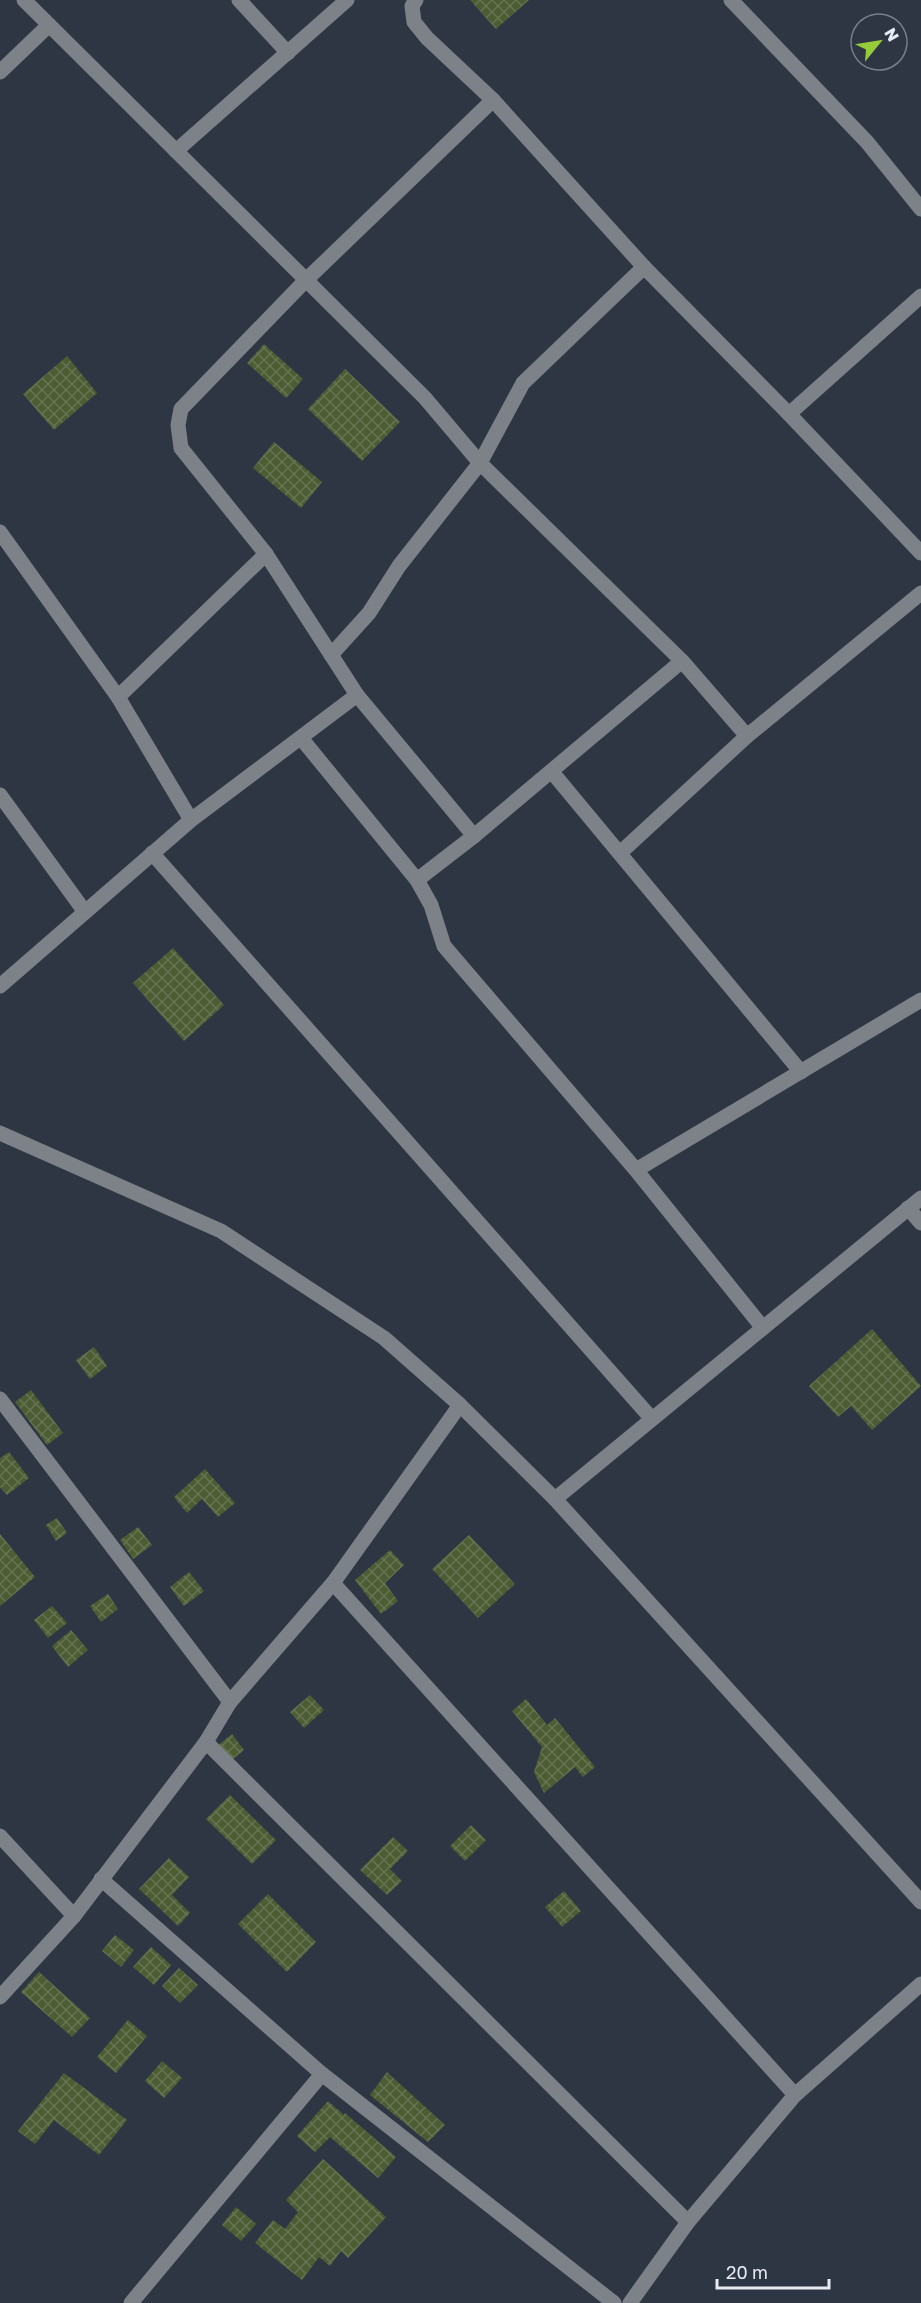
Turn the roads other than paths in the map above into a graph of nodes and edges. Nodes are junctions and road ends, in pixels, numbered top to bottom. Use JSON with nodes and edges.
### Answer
{"nodes":[{"id":1,"x":24,"y":0,"type":"edge"},
{"id":2,"x":238,"y":0,"type":"edge"},
{"id":3,"x":347,"y":0,"type":"edge"},
{"id":4,"x":416,"y":0,"type":"edge"},
{"id":5,"x":731,"y":0,"type":"edge"},
{"id":6,"x":49,"y":25,"type":"junction"},
{"id":7,"x":288,"y":52,"type":"junction"},
{"id":8,"x":0,"y":72,"type":"edge"},
{"id":9,"x":493,"y":100,"type":"junction"},
{"id":10,"x":176,"y":151,"type":"junction"},
{"id":11,"x":921,"y":209,"type":"edge"},
{"id":12,"x":644,"y":267,"type":"junction"},
{"id":13,"x":306,"y":280,"type":"junction"},
{"id":14,"x":921,"y":296,"type":"edge"},
{"id":15,"x":789,"y":414,"type":"junction"},
{"id":16,"x":480,"y":463,"type":"junction"},
{"id":17,"x":0,"y":532,"type":"edge"},
{"id":18,"x":921,"y":553,"type":"edge"},
{"id":19,"x":266,"y":554,"type":"junction"},
{"id":20,"x":921,"y":593,"type":"edge"},
{"id":21,"x":331,"y":655,"type":"junction"},
{"id":22,"x":682,"y":662,"type":"junction"},
{"id":23,"x":357,"y":695,"type":"junction"},
{"id":24,"x":118,"y":697,"type":"junction"},
{"id":25,"x":747,"y":736,"type":"junction"},
{"id":26,"x":301,"y":738,"type":"junction"},
{"id":27,"x":552,"y":772,"type":"junction"},
{"id":28,"x":0,"y":795,"type":"edge"},
{"id":29,"x":191,"y":820,"type":"junction"},
{"id":30,"x":474,"y":836,"type":"junction"},
{"id":31,"x":152,"y":853,"type":"junction"},
{"id":32,"x":620,"y":853,"type":"junction"},
{"id":33,"x":417,"y":880,"type":"junction"},
{"id":34,"x":85,"y":912,"type":"junction"},
{"id":35,"x":0,"y":986,"type":"edge"},
{"id":36,"x":921,"y":1000,"type":"edge"},
{"id":37,"x":801,"y":1072,"type":"junction"},
{"id":38,"x":0,"y":1133,"type":"edge"},
{"id":39,"x":636,"y":1170,"type":"junction"},
{"id":40,"x":921,"y":1198,"type":"edge"},
{"id":41,"x":908,"y":1208,"type":"junction"},
{"id":42,"x":921,"y":1223,"type":"edge"},
{"id":43,"x":763,"y":1328,"type":"junction"},
{"id":44,"x":0,"y":1399,"type":"edge"},
{"id":45,"x":460,"y":1405,"type":"junction"},
{"id":46,"x":652,"y":1419,"type":"junction"},
{"id":47,"x":555,"y":1499,"type":"junction"},
{"id":48,"x":333,"y":1582,"type":"junction"},
{"id":49,"x":230,"y":1702,"type":"junction"},
{"id":50,"x":206,"y":1742,"type":"junction"},
{"id":51,"x":0,"y":1836,"type":"edge"},
{"id":52,"x":102,"y":1879,"type":"junction"},
{"id":53,"x":921,"y":1902,"type":"edge"},
{"id":54,"x":74,"y":1916,"type":"junction"},
{"id":55,"x":921,"y":1983,"type":"edge"},
{"id":56,"x":0,"y":1997,"type":"edge"},
{"id":57,"x":322,"y":2074,"type":"junction"},
{"id":58,"x":795,"y":2095,"type":"junction"},
{"id":59,"x":688,"y":2222,"type":"junction"},
{"id":60,"x":131,"y":2303,"type":"edge"},
{"id":61,"x":614,"y":2303,"type":"edge"},
{"id":62,"x":630,"y":2303,"type":"edge"}],
"edges":[{"from":1,"to":6,"type":"street"},
{"from":2,"to":7,"type":"street"},
{"from":3,"to":7,"type":"street"},
{"from":4,"to":9,"type":"street"},
{"from":5,"to":11,"type":"street"},
{"from":6,"to":8,"type":"street"},
{"from":6,"to":10,"type":"street"},
{"from":7,"to":10,"type":"street"},
{"from":9,"to":12,"type":"street"},
{"from":9,"to":13,"type":"street"},
{"from":10,"to":13,"type":"street"},
{"from":12,"to":15,"type":"street"},
{"from":12,"to":16,"type":"street"},
{"from":13,"to":16,"type":"street"},
{"from":13,"to":19,"type":"street"},
{"from":14,"to":15,"type":"street"},
{"from":15,"to":18,"type":"street"},
{"from":16,"to":21,"type":"street"},
{"from":16,"to":22,"type":"street"},
{"from":17,"to":24,"type":"street"},
{"from":19,"to":21,"type":"street"},
{"from":19,"to":24,"type":"street"},
{"from":20,"to":25,"type":"street"},
{"from":21,"to":23,"type":"street"},
{"from":22,"to":25,"type":"street"},
{"from":22,"to":27,"type":"street"},
{"from":23,"to":26,"type":"street"},
{"from":23,"to":30,"type":"street"},
{"from":24,"to":29,"type":"street"},
{"from":25,"to":32,"type":"street"},
{"from":26,"to":29,"type":"street"},
{"from":26,"to":33,"type":"street"},
{"from":27,"to":30,"type":"street"},
{"from":27,"to":32,"type":"street"},
{"from":28,"to":34,"type":"street"},
{"from":29,"to":31,"type":"street"},
{"from":30,"to":33,"type":"street"},
{"from":31,"to":34,"type":"street"},
{"from":31,"to":46,"type":"street"},
{"from":32,"to":37,"type":"street"},
{"from":33,"to":39,"type":"street"},
{"from":34,"to":35,"type":"street"},
{"from":36,"to":37,"type":"street"},
{"from":37,"to":39,"type":"street"},
{"from":38,"to":45,"type":"street"},
{"from":39,"to":43,"type":"street"},
{"from":40,"to":41,"type":"street"},
{"from":41,"to":42,"type":"street"},
{"from":41,"to":43,"type":"street"},
{"from":43,"to":46,"type":"street"},
{"from":44,"to":49,"type":"street"},
{"from":45,"to":47,"type":"street"},
{"from":45,"to":48,"type":"street"},
{"from":46,"to":47,"type":"street"},
{"from":47,"to":53,"type":"street"},
{"from":48,"to":49,"type":"street"},
{"from":48,"to":58,"type":"street"},
{"from":49,"to":50,"type":"street"},
{"from":50,"to":52,"type":"street"},
{"from":50,"to":59,"type":"street"},
{"from":51,"to":54,"type":"street"},
{"from":52,"to":54,"type":"street"},
{"from":52,"to":57,"type":"street"},
{"from":54,"to":56,"type":"street"},
{"from":55,"to":58,"type":"street"},
{"from":57,"to":60,"type":"street"},
{"from":57,"to":61,"type":"street"},
{"from":58,"to":59,"type":"street"},
{"from":59,"to":62,"type":"street"}]}
